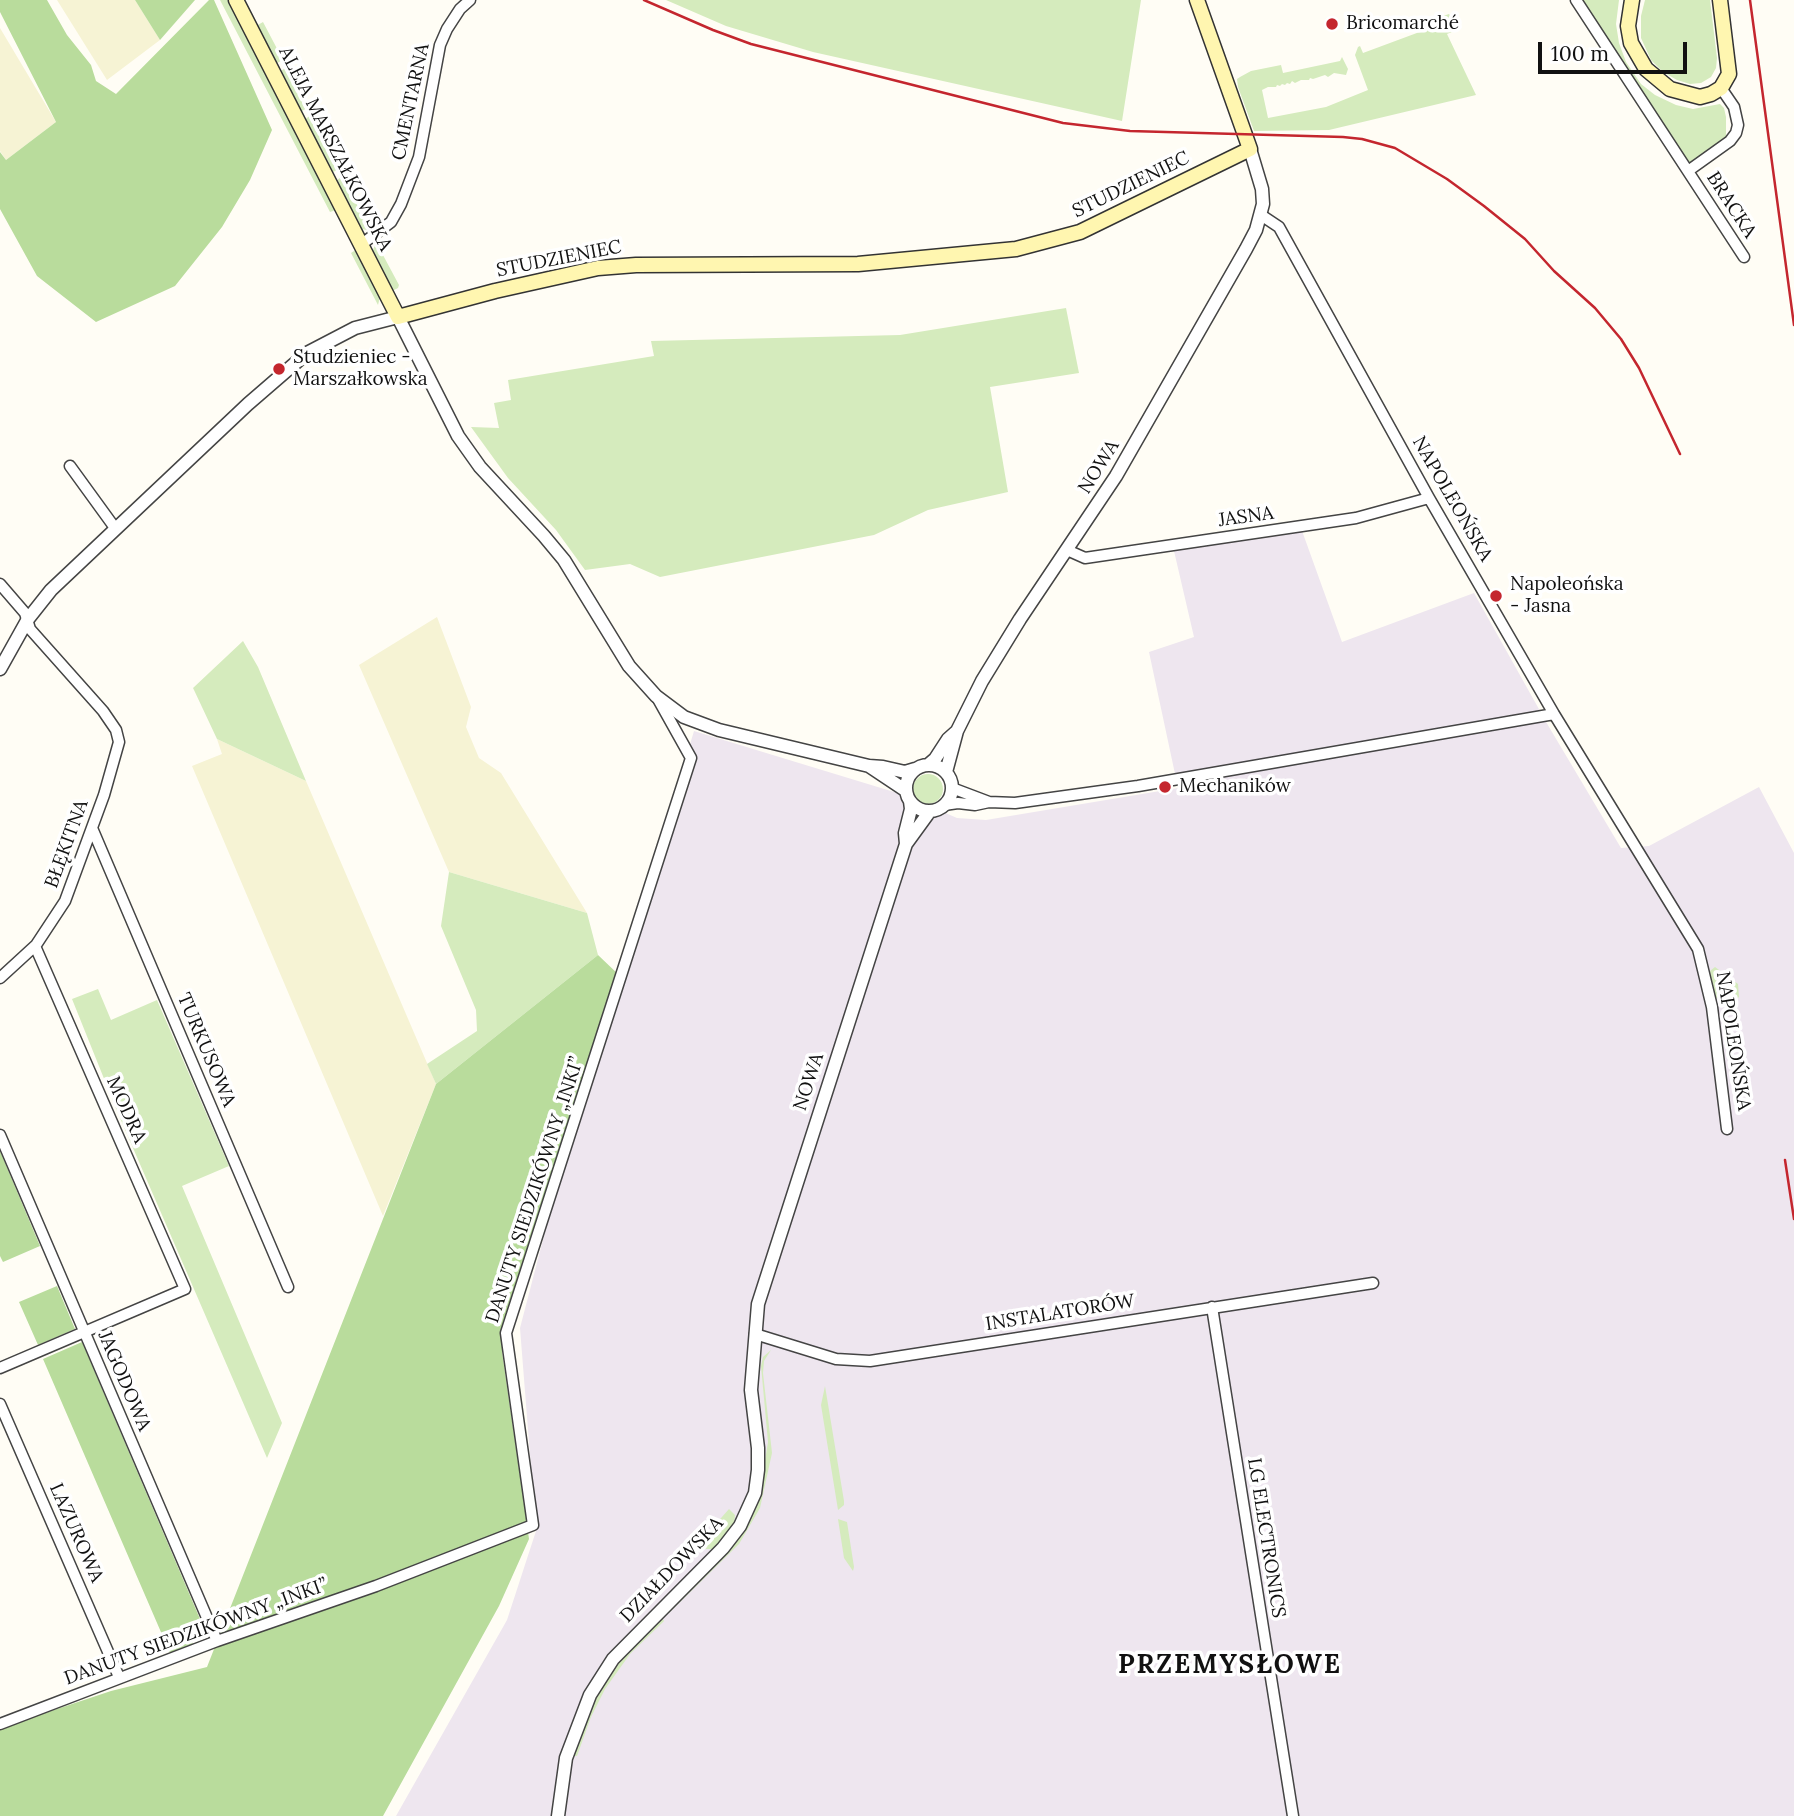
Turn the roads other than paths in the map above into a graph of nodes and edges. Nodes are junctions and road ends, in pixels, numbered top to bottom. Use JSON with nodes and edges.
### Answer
{"nodes":[{"id":1,"x":236,"y":0,"type":"edge"},
{"id":2,"x":470,"y":0,"type":"edge"},
{"id":3,"x":1197,"y":0,"type":"edge"},
{"id":4,"x":1576,"y":0,"type":"edge"},
{"id":5,"x":1632,"y":0,"type":"edge"},
{"id":6,"x":1720,"y":0,"type":"edge"},
{"id":7,"x":1721,"y":88,"type":"junction"},
{"id":8,"x":1250,"y":149,"type":"junction"},
{"id":9,"x":1688,"y":171,"type":"junction"},
{"id":10,"x":1261,"y":215,"type":"junction"},
{"id":11,"x":362,"y":244,"type":"junction"},
{"id":12,"x":1744,"y":257,"type":"dead end"},
{"id":13,"x":398,"y":317,"type":"junction"},
{"id":14,"x":70,"y":466,"type":"dead end"},
{"id":15,"x":1429,"y":498,"type":"junction"},
{"id":16,"x":116,"y":528,"type":"junction"},
{"id":17,"x":1067,"y":551,"type":"junction"},
{"id":18,"x":0,"y":584,"type":"edge"},
{"id":19,"x":28,"y":619,"type":"junction"},
{"id":20,"x":0,"y":669,"type":"edge"},
{"id":21,"x":656,"y":696,"type":"junction"},
{"id":22,"x":1555,"y":714,"type":"junction"},
{"id":23,"x":957,"y":731,"type":"junction"},
{"id":24,"x":869,"y":766,"type":"junction"},
{"id":25,"x":922,"y":767,"type":"junction"},
{"id":26,"x":946,"y":772,"type":"junction"},
{"id":27,"x":952,"y":788,"type":"junction"},
{"id":28,"x":907,"y":795,"type":"junction"},
{"id":29,"x":989,"y":802,"type":"junction"},
{"id":30,"x":944,"y":805,"type":"junction"},
{"id":31,"x":930,"y":811,"type":"junction"},
{"id":32,"x":92,"y":828,"type":"junction"},
{"id":33,"x":906,"y":844,"type":"junction"},
{"id":34,"x":35,"y":946,"type":"junction"},
{"id":35,"x":0,"y":978,"type":"edge"},
{"id":36,"x":1727,"y":1129,"type":"dead end"},
{"id":37,"x":0,"y":1135,"type":"edge"},
{"id":38,"x":1373,"y":1283,"type":"dead end"},
{"id":39,"x":288,"y":1287,"type":"dead end"},
{"id":40,"x":1212,"y":1307,"type":"junction"},
{"id":41,"x":85,"y":1332,"type":"junction"},
{"id":42,"x":755,"y":1334,"type":"junction"},
{"id":43,"x":0,"y":1368,"type":"edge"},
{"id":44,"x":0,"y":1404,"type":"edge"},
{"id":45,"x":217,"y":1641,"type":"junction"},
{"id":46,"x":119,"y":1677,"type":"junction"},
{"id":47,"x":1,"y":1722,"type":"edge"},
{"id":48,"x":558,"y":1816,"type":"edge"},
{"id":49,"x":1293,"y":1816,"type":"edge"}],
"edges":[{"from":1,"to":11,"type":"main road","name":"ALEJA MARSZAŁKOWSKA"},
{"from":2,"to":11,"type":"street","name":"CMENTARNA"},
{"from":3,"to":8,"type":"main road"},
{"from":4,"to":9,"type":"street","name":"BRACKA"},
{"from":5,"to":7,"type":"main road"},
{"from":6,"to":7,"type":"main road"},
{"from":7,"to":9,"type":"street","name":"BRACKA"},
{"from":8,"to":10,"type":"street"},
{"from":8,"to":13,"type":"main road","name":"STUDZIENIEC"},
{"from":9,"to":12,"type":"street","name":"BRACKA"},
{"from":10,"to":15,"type":"street","name":"NAPOLEOŃSKA"},
{"from":10,"to":17,"type":"street","name":"NOWA"},
{"from":11,"to":13,"type":"main road","name":"ALEJA MARSZAŁKOWSKA"},
{"from":13,"to":16,"type":"street","name":"STUDZIENIEC"},
{"from":13,"to":21,"type":"street"},
{"from":14,"to":16,"type":"street"},
{"from":15,"to":17,"type":"street","name":"JASNA"},
{"from":15,"to":22,"type":"street","name":"NAPOLEOŃSKA"},
{"from":16,"to":19,"type":"street","name":"STUDZIENIEC"},
{"from":17,"to":23,"type":"street","name":"NOWA"},
{"from":18,"to":19,"type":"street"},
{"from":19,"to":20,"type":"street","name":"STUDZIENIEC"},
{"from":19,"to":32,"type":"street","name":"BŁĘKITNA"},
{"from":21,"to":24,"type":"street"},
{"from":21,"to":45,"type":"street","name":"DANUTY SIEDZIKÓWNY „INKI”"},
{"from":22,"to":29,"type":"street"},
{"from":22,"to":36,"type":"street","name":"NAPOLEOŃSKA"},
{"from":23,"to":25,"type":"street","name":"NOWA"},
{"from":23,"to":26,"type":"street","name":"NOWA"},
{"from":24,"to":25,"type":"street"},
{"from":24,"to":28,"type":"street"},
{"from":25,"to":26,"type":"street"},
{"from":25,"to":28,"type":"street"},
{"from":26,"to":27,"type":"street"},
{"from":27,"to":29,"type":"street"},
{"from":27,"to":30,"type":"street"},
{"from":28,"to":31,"type":"street"},
{"from":28,"to":33,"type":"street","name":"NOWA"},
{"from":29,"to":30,"type":"street"},
{"from":30,"to":31,"type":"street"},
{"from":31,"to":33,"type":"street","name":"NOWA"},
{"from":32,"to":34,"type":"street","name":"BŁĘKITNA"},
{"from":32,"to":39,"type":"street","name":"TURKUSOWA"},
{"from":33,"to":42,"type":"street","name":"NOWA"},
{"from":34,"to":35,"type":"street","name":"BŁĘKITNA"},
{"from":34,"to":41,"type":"street","name":"MODRA"},
{"from":37,"to":41,"type":"street","name":"JAGODOWA"},
{"from":38,"to":40,"type":"street","name":"INSTALATORÓW"},
{"from":40,"to":42,"type":"street","name":"INSTALATORÓW"},
{"from":40,"to":49,"type":"street","name":"LG ELECTRONICS"},
{"from":41,"to":43,"type":"street"},
{"from":41,"to":45,"type":"street","name":"JAGODOWA"},
{"from":42,"to":48,"type":"street","name":"DZIAŁDOWSKA"},
{"from":44,"to":46,"type":"street","name":"LAZUROWA"},
{"from":45,"to":46,"type":"street","name":"DANUTY SIEDZIKÓWNY „INKI”"},
{"from":46,"to":47,"type":"street","name":"DANUTY SIEDZIKÓWNY „INKI”"}]}
